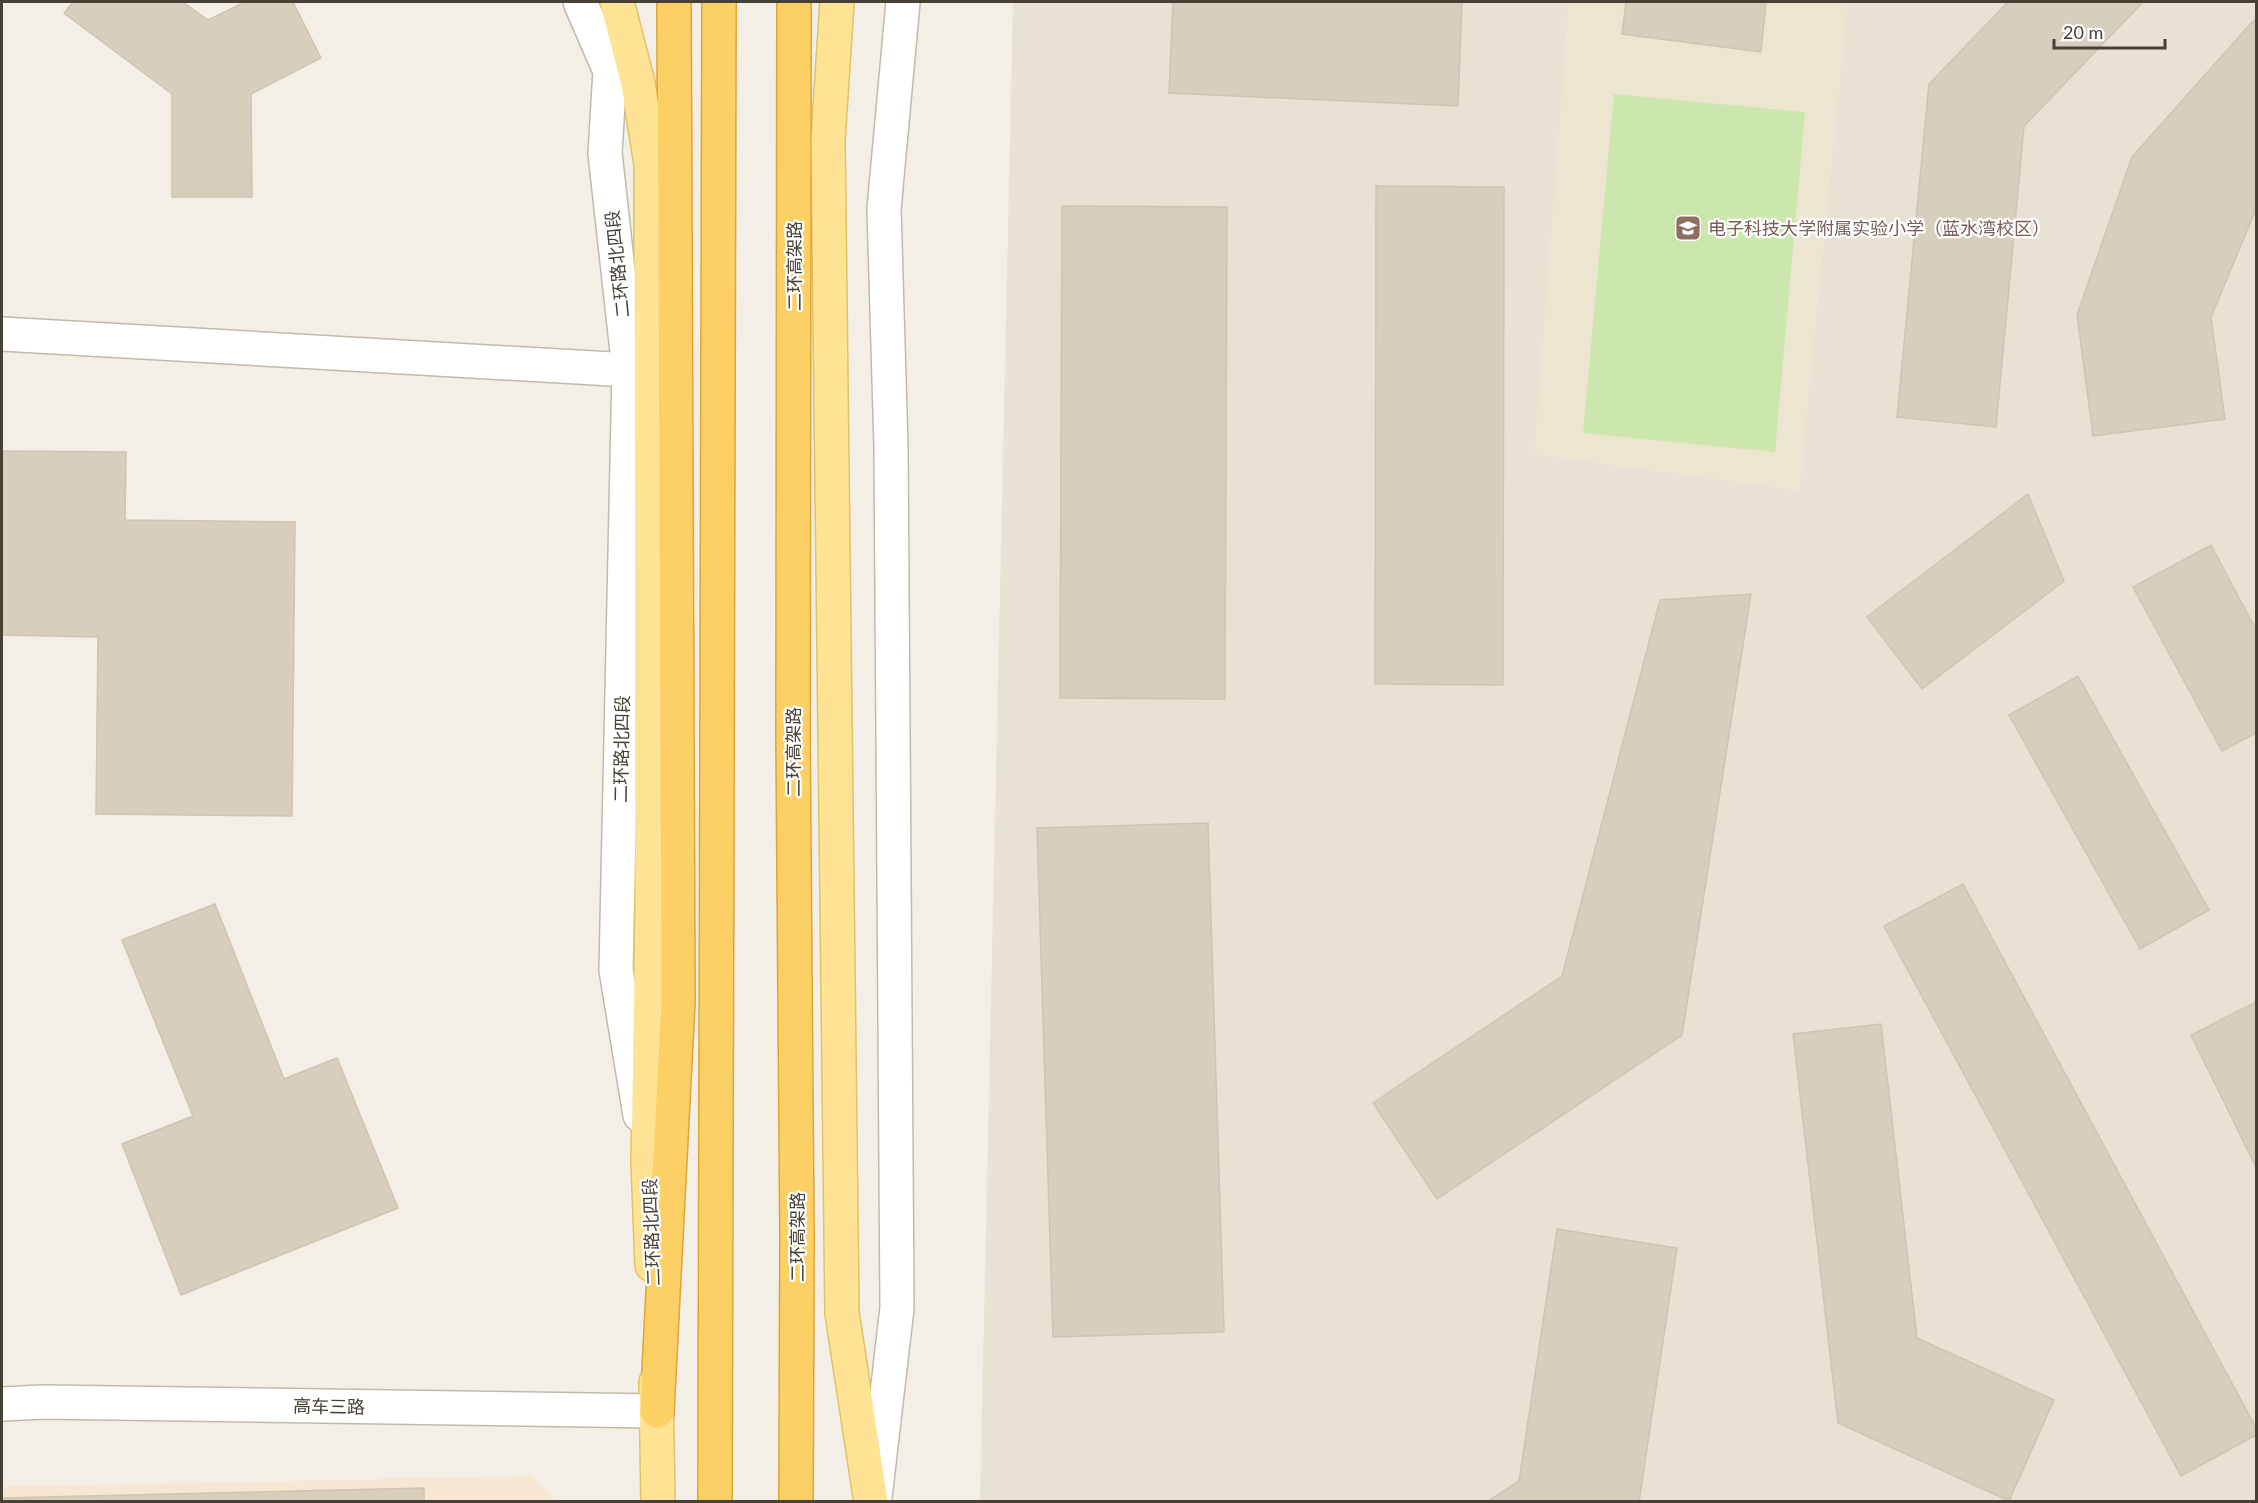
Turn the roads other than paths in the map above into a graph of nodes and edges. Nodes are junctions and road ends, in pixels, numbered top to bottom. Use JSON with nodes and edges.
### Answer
{"nodes":[{"id":1,"x":580,"y":2,"type":"edge"},
{"id":2,"x":617,"y":2,"type":"edge"},
{"id":3,"x":674,"y":2,"type":"edge"},
{"id":4,"x":719,"y":2,"type":"edge"},
{"id":5,"x":794,"y":2,"type":"edge"},
{"id":6,"x":837,"y":2,"type":"edge"},
{"id":7,"x":903,"y":2,"type":"edge"},
{"id":8,"x":2,"y":334,"type":"edge"},
{"id":9,"x":640,"y":376,"type":"junction"},
{"id":10,"x":2,"y":1404,"type":"edge"},
{"id":11,"x":657,"y":1410,"type":"junction"},
{"id":12,"x":658,"y":1502,"type":"edge"},
{"id":13,"x":715,"y":1502,"type":"edge"},
{"id":14,"x":796,"y":1502,"type":"edge"},
{"id":15,"x":873,"y":1502,"type":"edge"}],
"edges":[{"from":1,"to":9,"type":"street","name":"二环路北四段"},
{"from":2,"to":9,"type":"main road","name":"二环路北四段"},
{"from":3,"to":11,"type":"highway"},
{"from":4,"to":13,"type":"highway"},
{"from":5,"to":14,"type":"highway","name":"二环高架路"},
{"from":6,"to":15,"type":"main road"},
{"from":7,"to":15,"type":"street"},
{"from":8,"to":9,"type":"street"},
{"from":9,"to":11,"type":"main road","name":"二环路北四段"},
{"from":10,"to":11,"type":"street","name":"高车三路"},
{"from":11,"to":12,"type":"main road","name":"二环路北四段"}]}
